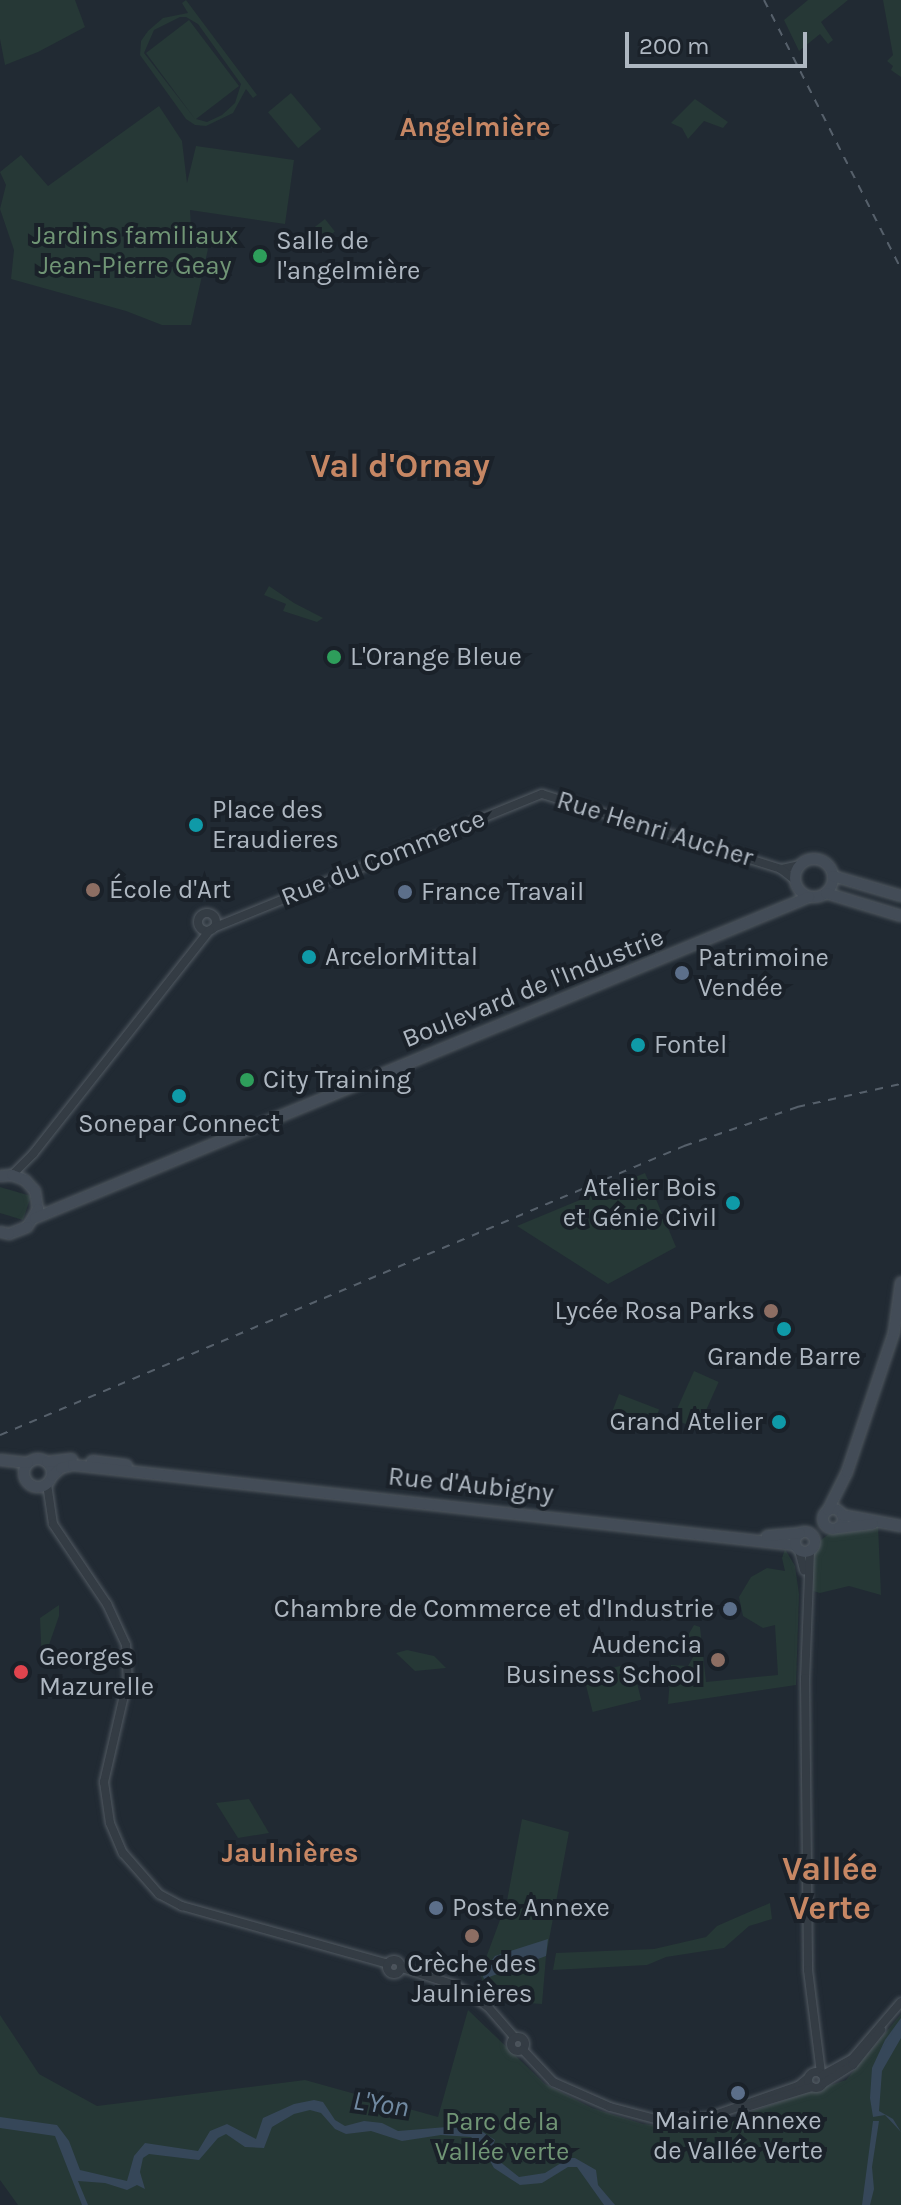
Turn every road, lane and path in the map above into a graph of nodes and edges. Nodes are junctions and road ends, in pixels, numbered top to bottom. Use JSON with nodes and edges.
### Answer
{"nodes":[{"id":1,"x":528,"y":797,"type":"joint"},
{"id":2,"x":800,"y":865,"type":"junction"},
{"id":3,"x":781,"y":869,"type":"junction"},
{"id":4,"x":833,"y":876,"type":"junction"},
{"id":5,"x":796,"y":883,"type":"junction"},
{"id":6,"x":826,"y":893,"type":"junction"},
{"id":7,"x":901,"y":896,"type":"edge"},
{"id":8,"x":809,"y":897,"type":"junction"},
{"id":9,"x":789,"y":906,"type":"junction"},
{"id":10,"x":886,"y":912,"type":"junction"},
{"id":11,"x":901,"y":916,"type":"edge"},
{"id":12,"x":215,"y":918,"type":"junction"},
{"id":13,"x":237,"y":918,"type":"junction"},
{"id":14,"x":901,"y":924,"type":"edge"},
{"id":15,"x":199,"y":926,"type":"junction"},
{"id":16,"x":212,"y":929,"type":"junction"},
{"id":17,"x":196,"y":947,"type":"junction"},
{"id":18,"x":33,"y":1154,"type":"junction"},
{"id":19,"x":6,"y":1176,"type":"edge"},
{"id":20,"x":31,"y":1184,"type":"junction"},
{"id":21,"x":38,"y":1199,"type":"junction"},
{"id":22,"x":72,"y":1202,"type":"junction"},
{"id":23,"x":35,"y":1218,"type":"junction"},
{"id":24,"x":0,"y":1232,"type":"edge"},
{"id":25,"x":901,"y":1282,"type":"edge"},
{"id":26,"x":0,"y":1462,"type":"edge"},
{"id":27,"x":47,"y":1462,"type":"junction"},
{"id":28,"x":26,"y":1468,"type":"junction"},
{"id":29,"x":192,"y":1477,"type":"junction"},
{"id":30,"x":45,"y":1482,"type":"junction"},
{"id":31,"x":837,"y":1512,"type":"junction"},
{"id":32,"x":896,"y":1524,"type":"edge"},
{"id":33,"x":830,"y":1526,"type":"junction"},
{"id":34,"x":805,"y":1542,"type":"junction"},
{"id":35,"x":901,"y":2002,"type":"edge"},
{"id":36,"x":816,"y":2078,"type":"junction"}],
"edges":[{"from":1,"to":3,"type":"street","name":"Rue Henri Aucher"},
{"from":1,"to":13,"type":"street","name":"Rue du Commerce"},
{"from":2,"to":3,"type":"street","name":"Rue Henri Aucher"},
{"from":2,"to":4,"type":"main road"},
{"from":2,"to":5,"type":"main road"},
{"from":3,"to":5,"type":"street","name":"Rue Henri Aucher"},
{"from":4,"to":6,"type":"main road"},
{"from":4,"to":7,"type":"main road"},
{"from":5,"to":8,"type":"main road"},
{"from":5,"to":9,"type":"main road"},
{"from":6,"to":8,"type":"main road"},
{"from":6,"to":10,"type":"main road"},
{"from":8,"to":9,"type":"main road","name":"Boulevard de l'Industrie"},
{"from":9,"to":22,"type":"main road","name":"Boulevard de l'Industrie"},
{"from":10,"to":11,"type":"main road"},
{"from":10,"to":14,"type":"main road"},
{"from":12,"to":13,"type":"street","name":"Rue du Commerce"},
{"from":12,"to":15,"type":"street"},
{"from":12,"to":16,"type":"street"},
{"from":13,"to":16,"type":"street","name":"Rue du Commerce"},
{"from":15,"to":16,"type":"street"},
{"from":15,"to":17,"type":"street"},
{"from":16,"to":17,"type":"street"},
{"from":17,"to":18,"type":"street"},
{"from":18,"to":19,"type":"street"},
{"from":18,"to":20,"type":"street"},
{"from":19,"to":20,"type":"main road"},
{"from":20,"to":21,"type":"main road"},
{"from":21,"to":22,"type":"main road","name":"Boulevard de l'Industrie"},
{"from":21,"to":23,"type":"main road"},
{"from":22,"to":23,"type":"main road","name":"Boulevard de l'Industrie"},
{"from":23,"to":24,"type":"main road","name":"Boulevard de l'Industrie"},
{"from":25,"to":31,"type":"main road"},
{"from":26,"to":28,"type":"main road","name":"Rue d'Aubigny"},
{"from":27,"to":28,"type":"main road","name":"Rue d'Aubigny"},
{"from":27,"to":29,"type":"main road","name":"Rue d'Aubigny"},
{"from":27,"to":30,"type":"main road"},
{"from":28,"to":30,"type":"main road"},
{"from":29,"to":30,"type":"main road","name":"Rue d'Aubigny"},
{"from":29,"to":34,"type":"main road","name":"Rue d'Aubigny"},
{"from":30,"to":36,"type":"street"},
{"from":31,"to":32,"type":"main road"},
{"from":31,"to":33,"type":"main road"},
{"from":31,"to":33,"type":"main road"},
{"from":32,"to":33,"type":"main road"},
{"from":33,"to":34,"type":"main road"},
{"from":34,"to":36,"type":"street"},
{"from":35,"to":36,"type":"street"}]}
